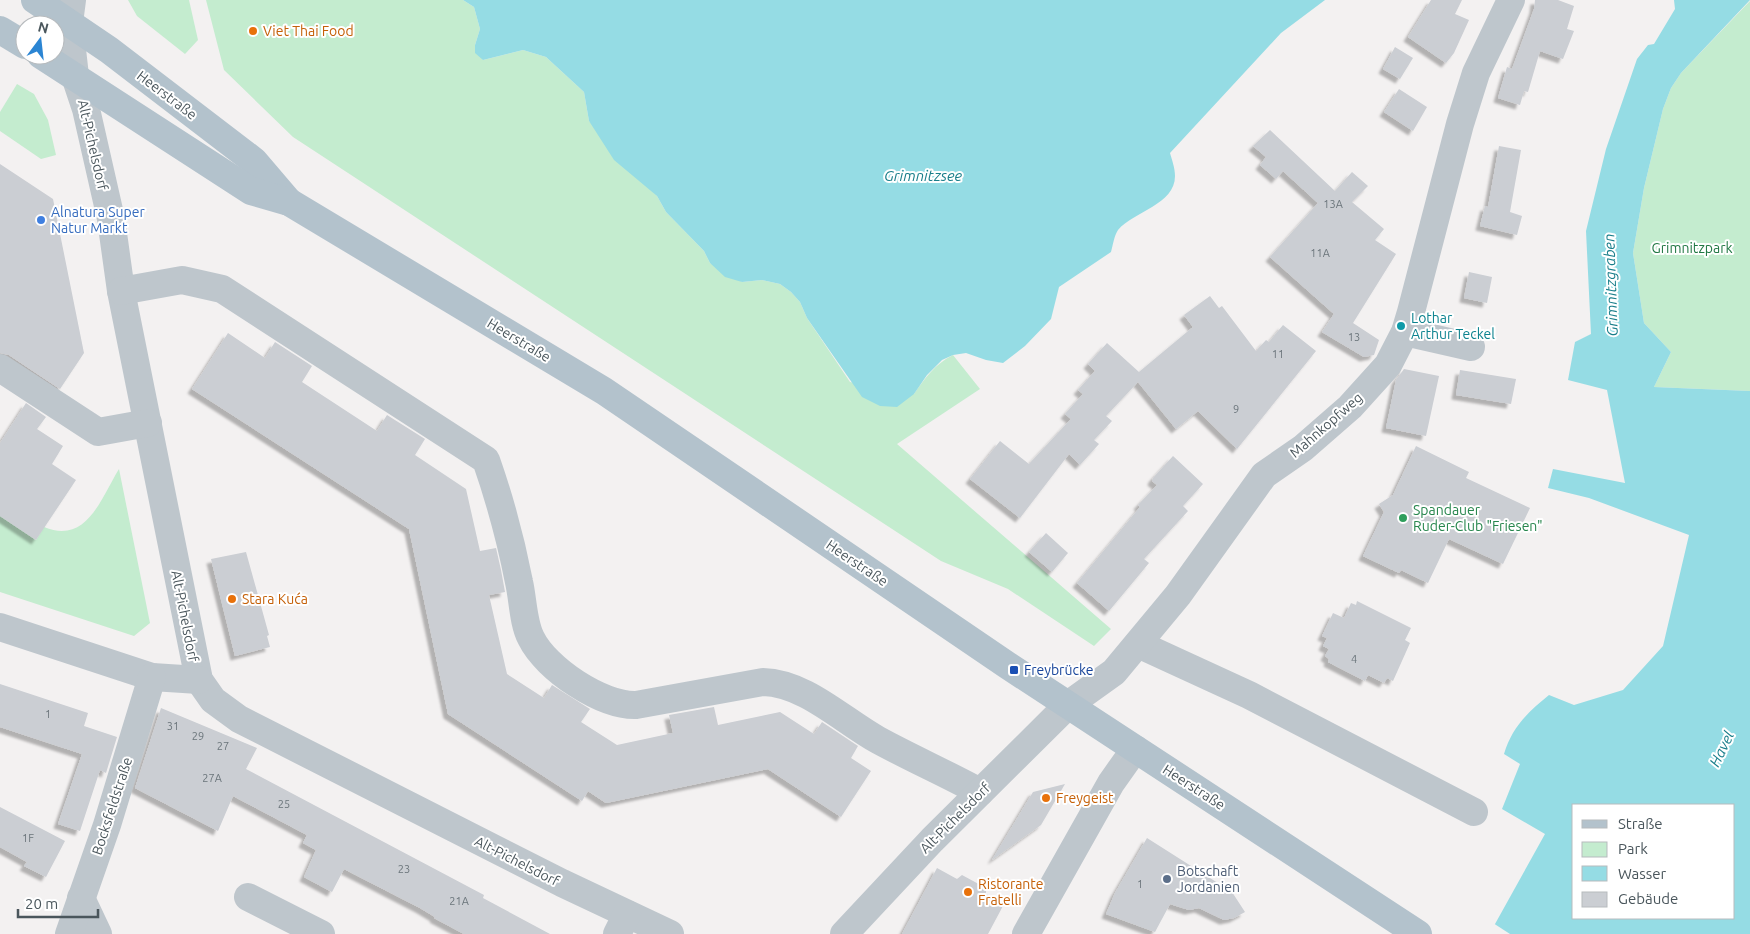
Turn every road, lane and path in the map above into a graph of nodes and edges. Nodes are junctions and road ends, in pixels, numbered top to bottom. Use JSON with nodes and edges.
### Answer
{"nodes":[{"id":1,"x":36,"y":0,"type":"edge"},
{"id":2,"x":1511,"y":0,"type":"edge"},
{"id":3,"x":71,"y":12,"type":"edge"},
{"id":4,"x":0,"y":30,"type":"edge"},
{"id":5,"x":15,"y":39,"type":"edge"},
{"id":6,"x":57,"y":65,"type":"edge"},
{"id":7,"x":75,"y":76,"type":"junction"},
{"id":8,"x":289,"y":202,"type":"junction"},
{"id":9,"x":121,"y":291,"type":"junction"},
{"id":10,"x":1405,"y":332,"type":"junction"},
{"id":11,"x":1471,"y":347,"type":"dead end"},
{"id":12,"x":0,"y":368,"type":"edge"},
{"id":13,"x":148,"y":423,"type":"junction"},
{"id":14,"x":0,"y":627,"type":"edge"},
{"id":15,"x":1138,"y":644,"type":"junction"},
{"id":16,"x":152,"y":676,"type":"junction"},
{"id":17,"x":199,"y":680,"type":"junction"},
{"id":18,"x":1068,"y":705,"type":"junction"},
{"id":19,"x":1136,"y":749,"type":"junction"},
{"id":20,"x":980,"y":792,"type":"junction"},
{"id":21,"x":1474,"y":812,"type":"dead end"},
{"id":22,"x":248,"y":897,"type":"dead end"},
{"id":23,"x":81,"y":898,"type":"junction"},
{"id":24,"x":622,"y":924,"type":"edge"},
{"id":25,"x":69,"y":934,"type":"edge"},
{"id":26,"x":98,"y":934,"type":"edge"},
{"id":27,"x":321,"y":934,"type":"edge"},
{"id":28,"x":670,"y":934,"type":"edge"},
{"id":29,"x":844,"y":934,"type":"edge"},
{"id":30,"x":1026,"y":934,"type":"edge"},
{"id":31,"x":1418,"y":934,"type":"edge"}],
"edges":[{"from":1,"to":3,"type":"main road","name":"Heerstraße"},
{"from":2,"to":10,"type":"street","name":"Mahnkopfweg"},
{"from":3,"to":7,"type":"street","name":"Alt-Pichelsdorf"},
{"from":3,"to":8,"type":"main road","name":"Heerstraße"},
{"from":4,"to":5,"type":"main road"},
{"from":6,"to":7,"type":"main road","name":"Heerstraße"},
{"from":7,"to":8,"type":"main road","name":"Heerstraße"},
{"from":7,"to":9,"type":"street","name":"Alt-Pichelsdorf"},
{"from":8,"to":18,"type":"main road","name":"Heerstraße"},
{"from":9,"to":13,"type":"street","name":"Alt-Pichelsdorf"},
{"from":9,"to":20,"type":"street"},
{"from":10,"to":11,"type":"street"},
{"from":10,"to":15,"type":"street","name":"Mahnkopfweg"},
{"from":12,"to":13,"type":"street"},
{"from":13,"to":17,"type":"street","name":"Alt-Pichelsdorf"},
{"from":14,"to":16,"type":"street"},
{"from":15,"to":18,"type":"street","name":"Mahnkopfweg"},
{"from":15,"to":21,"type":"street"},
{"from":16,"to":17,"type":"street"},
{"from":16,"to":23,"type":"street","name":"Bocksfeldstraße"},
{"from":17,"to":24,"type":"street","name":"Alt-Pichelsdorf"},
{"from":18,"to":19,"type":"main road","name":"Heerstraße"},
{"from":18,"to":20,"type":"street","name":"Alt-Pichelsdorf"},
{"from":19,"to":30,"type":"street"},
{"from":19,"to":31,"type":"main road","name":"Heerstraße"},
{"from":20,"to":29,"type":"street","name":"Alt-Pichelsdorf"},
{"from":22,"to":27,"type":"street"},
{"from":23,"to":25,"type":"street","name":"Bocksfeldstraße"},
{"from":23,"to":26,"type":"street"},
{"from":24,"to":28,"type":"street","name":"Alt-Pichelsdorf"}]}
